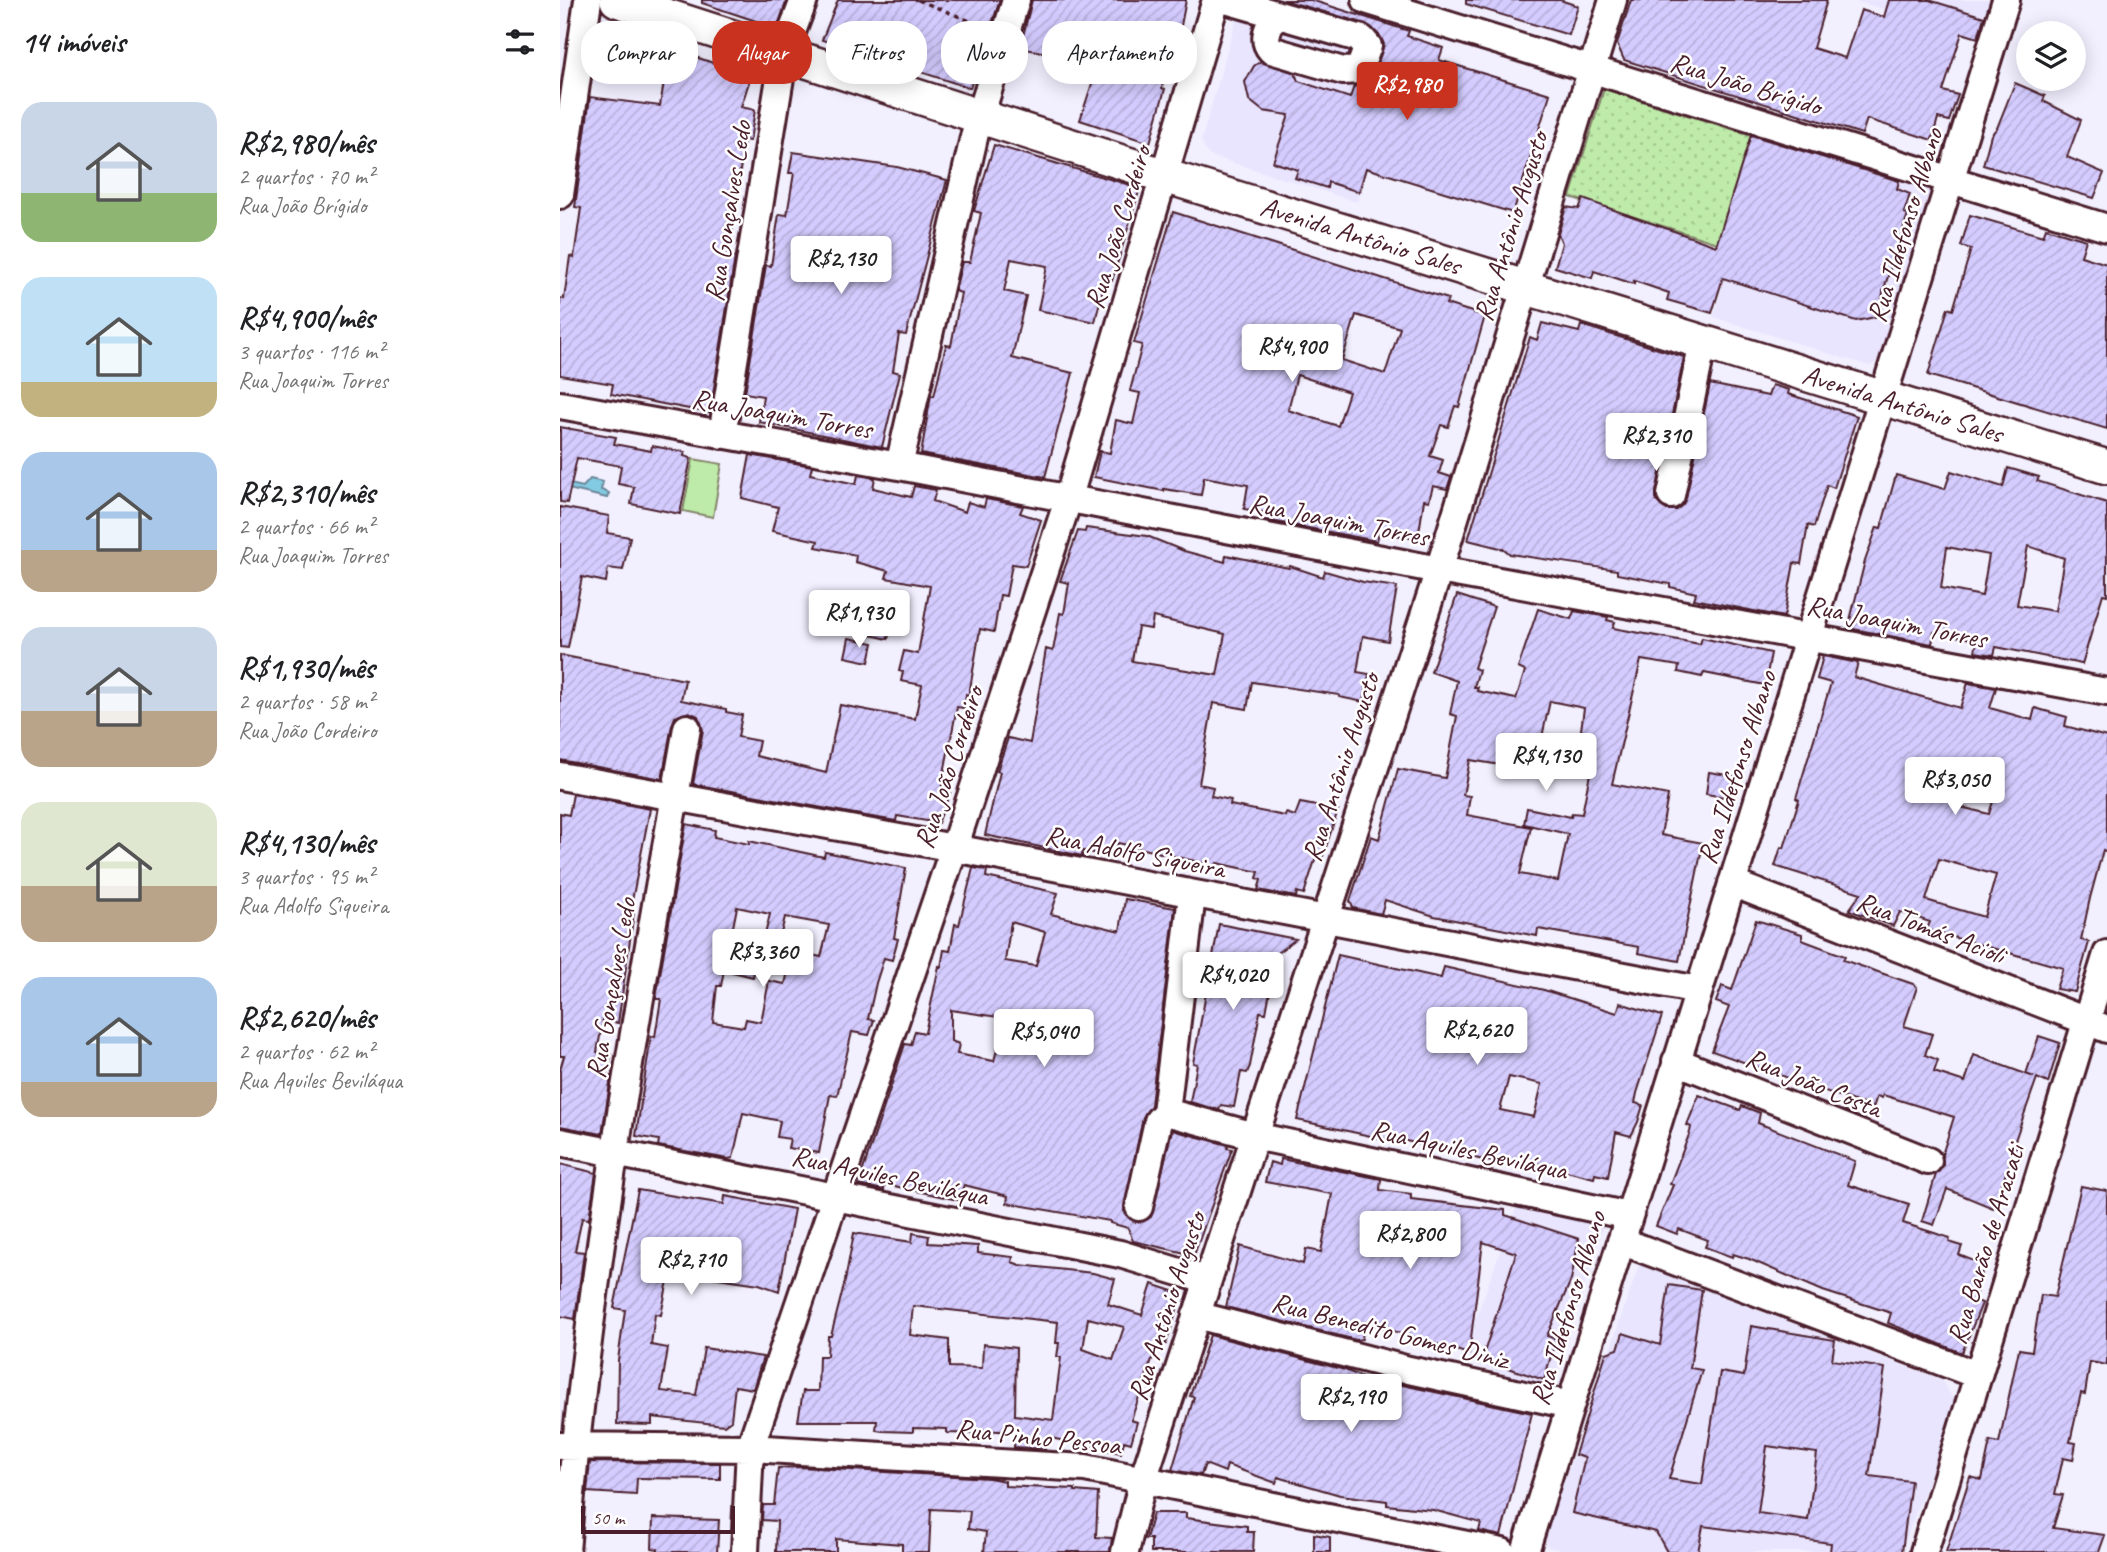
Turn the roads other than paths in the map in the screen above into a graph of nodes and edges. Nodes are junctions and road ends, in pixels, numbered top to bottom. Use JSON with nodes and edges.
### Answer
{"nodes":[{"id":1,"x":588,"y":0,"type":"edge"},
{"id":2,"x":617,"y":0,"type":"edge"},
{"id":3,"x":804,"y":0,"type":"edge"},
{"id":4,"x":1016,"y":0,"type":"edge"},
{"id":5,"x":1216,"y":0,"type":"edge"},
{"id":6,"x":1226,"y":0,"type":"edge"},
{"id":7,"x":1366,"y":0,"type":"edge"},
{"id":8,"x":1613,"y":0,"type":"edge"},
{"id":9,"x":2006,"y":0,"type":"edge"},
{"id":10,"x":1275,"y":15,"type":"dead end"},
{"id":11,"x":796,"y":21,"type":"edge"},
{"id":12,"x":712,"y":30,"type":"edge"},
{"id":13,"x":812,"y":62,"type":"edge"},
{"id":14,"x":1591,"y":69,"type":"junction"},
{"id":15,"x":779,"y":84,"type":"edge"},
{"id":16,"x":980,"y":115,"type":"junction"},
{"id":17,"x":1166,"y":176,"type":"junction"},
{"id":18,"x":1950,"y":179,"type":"junction"},
{"id":19,"x":560,"y":195,"type":"edge"},
{"id":20,"x":2107,"y":228,"type":"edge"},
{"id":21,"x":1524,"y":285,"type":"junction"},
{"id":22,"x":1703,"y":342,"type":"junction"},
{"id":23,"x":1885,"y":397,"type":"junction"},
{"id":24,"x":560,"y":405,"type":"edge"},
{"id":25,"x":722,"y":435,"type":"junction"},
{"id":26,"x":899,"y":466,"type":"junction"},
{"id":27,"x":2107,"y":467,"type":"edge"},
{"id":28,"x":1671,"y":495,"type":"dead end"},
{"id":29,"x":1069,"y":500,"type":"junction"},
{"id":30,"x":1439,"y":570,"type":"junction"},
{"id":31,"x":1811,"y":636,"type":"junction"},
{"id":32,"x":2107,"y":692,"type":"edge"},
{"id":33,"x":687,"y":728,"type":"dead end"},
{"id":34,"x":560,"y":776,"type":"edge"},
{"id":35,"x":675,"y":797,"type":"junction"},
{"id":36,"x":954,"y":848,"type":"junction"},
{"id":37,"x":1732,"y":883,"type":"junction"},
{"id":38,"x":1192,"y":895,"type":"junction"},
{"id":39,"x":1323,"y":920,"type":"junction"},
{"id":40,"x":2107,"y":954,"type":"edge"},
{"id":41,"x":1698,"y":990,"type":"junction"},
{"id":42,"x":2097,"y":1026,"type":"edge"},
{"id":43,"x":1676,"y":1060,"type":"junction"},
{"id":44,"x":1166,"y":1112,"type":"junction"},
{"id":45,"x":1255,"y":1136,"type":"junction"},
{"id":46,"x":560,"y":1142,"type":"edge"},
{"id":47,"x":613,"y":1151,"type":"junction"},
{"id":48,"x":1928,"y":1161,"type":"dead end"},
{"id":49,"x":833,"y":1197,"type":"junction"},
{"id":50,"x":1139,"y":1207,"type":"dead end"},
{"id":51,"x":1625,"y":1228,"type":"junction"},
{"id":52,"x":1206,"y":1280,"type":"junction"},
{"id":53,"x":1196,"y":1315,"type":"junction"},
{"id":54,"x":1977,"y":1375,"type":"junction"},
{"id":55,"x":1570,"y":1405,"type":"junction"},
{"id":56,"x":567,"y":1446,"type":"edge"},
{"id":57,"x":750,"y":1448,"type":"junction"},
{"id":58,"x":1143,"y":1480,"type":"junction"},
{"id":59,"x":566,"y":1552,"type":"edge"},
{"id":60,"x":745,"y":1552,"type":"edge"},
{"id":61,"x":1125,"y":1552,"type":"edge"},
{"id":62,"x":1502,"y":1552,"type":"edge"},
{"id":63,"x":1525,"y":1552,"type":"edge"},
{"id":64,"x":1924,"y":1552,"type":"edge"}],
"edges":[{"from":1,"to":19,"type":"street"},
{"from":2,"to":12,"type":"main road","name":"Avenida Antônio Sales"},
{"from":3,"to":11,"type":"street","name":"Rua Gonçalves Ledo"},
{"from":4,"to":16,"type":"street"},
{"from":5,"to":17,"type":"street","name":"Rua João Cordeiro"},
{"from":6,"to":10,"type":"street"},
{"from":7,"to":14,"type":"street","name":"Rua João Brígido"},
{"from":8,"to":14,"type":"street","name":"Rua Antônio Augusto"},
{"from":9,"to":18,"type":"street","name":"Rua Ildefonso Albano"},
{"from":13,"to":16,"type":"main road","name":"Avenida Antônio Sales"},
{"from":14,"to":18,"type":"street","name":"Rua João Brígido"},
{"from":14,"to":21,"type":"street","name":"Rua Antônio Augusto"},
{"from":15,"to":25,"type":"street","name":"Rua Gonçalves Ledo"},
{"from":16,"to":17,"type":"main road","name":"Avenida Antônio Sales"},
{"from":16,"to":26,"type":"street"},
{"from":17,"to":21,"type":"main road","name":"Avenida Antônio Sales"},
{"from":17,"to":29,"type":"street","name":"Rua João Cordeiro"},
{"from":18,"to":20,"type":"street","name":"Rua João Brígido"},
{"from":18,"to":23,"type":"street","name":"Rua Ildefonso Albano"},
{"from":21,"to":22,"type":"main road","name":"Avenida Antônio Sales"},
{"from":21,"to":30,"type":"street","name":"Rua Antônio Augusto"},
{"from":22,"to":23,"type":"main road","name":"Avenida Antônio Sales"},
{"from":22,"to":28,"type":"street"},
{"from":23,"to":27,"type":"main road","name":"Avenida Antônio Sales"},
{"from":23,"to":31,"type":"street","name":"Rua Ildefonso Albano"},
{"from":24,"to":25,"type":"street","name":"Rua Joaquim Torres"},
{"from":25,"to":26,"type":"street","name":"Rua Joaquim Torres"},
{"from":26,"to":29,"type":"street","name":"Rua Joaquim Torres"},
{"from":29,"to":30,"type":"street","name":"Rua Joaquim Torres"},
{"from":29,"to":36,"type":"street","name":"Rua João Cordeiro"},
{"from":30,"to":31,"type":"street","name":"Rua Joaquim Torres"},
{"from":30,"to":39,"type":"street","name":"Rua Antônio Augusto"},
{"from":31,"to":32,"type":"street","name":"Rua Joaquim Torres"},
{"from":31,"to":37,"type":"street","name":"Rua Ildefonso Albano"},
{"from":33,"to":35,"type":"street","name":"Rua Gonçalves Ledo"},
{"from":34,"to":35,"type":"street","name":"Rua Adolfo Siqueira"},
{"from":35,"to":36,"type":"street","name":"Rua Adolfo Siqueira"},
{"from":35,"to":47,"type":"street","name":"Rua Gonçalves Ledo"},
{"from":36,"to":38,"type":"street","name":"Rua Adolfo Siqueira"},
{"from":36,"to":49,"type":"street","name":"Rua João Cordeiro"},
{"from":37,"to":41,"type":"street","name":"Rua Ildefonso Albano"},
{"from":37,"to":42,"type":"street","name":"Rua Tomás Acioli"},
{"from":38,"to":39,"type":"street","name":"Rua Adolfo Siqueira"},
{"from":38,"to":44,"type":"street"},
{"from":39,"to":41,"type":"street","name":"Rua Adolfo Siqueira"},
{"from":39,"to":45,"type":"street","name":"Rua Antônio Augusto"},
{"from":40,"to":42,"type":"street","name":"Rua Barão de Aracati"},
{"from":41,"to":43,"type":"street","name":"Rua Ildefonso Albano"},
{"from":42,"to":54,"type":"street","name":"Rua Barão de Aracati"},
{"from":43,"to":48,"type":"street","name":"Rua João Costa"},
{"from":43,"to":51,"type":"street","name":"Rua Ildefonso Albano"},
{"from":44,"to":45,"type":"street","name":"Rua Aquiles Beviláqua"},
{"from":44,"to":50,"type":"street"},
{"from":45,"to":51,"type":"street","name":"Rua Aquiles Beviláqua"},
{"from":45,"to":52,"type":"street","name":"Rua Antônio Augusto"},
{"from":46,"to":47,"type":"street","name":"Rua Aquiles Beviláqua"},
{"from":47,"to":49,"type":"street","name":"Rua Aquiles Beviláqua"},
{"from":47,"to":56,"type":"street","name":"Rua Gonçalves Ledo"},
{"from":49,"to":52,"type":"street","name":"Rua Aquiles Beviláqua"},
{"from":49,"to":57,"type":"street","name":"Rua João Cordeiro"},
{"from":51,"to":54,"type":"street","name":"Rua Aquiles Beviláqua"},
{"from":51,"to":55,"type":"street","name":"Rua Ildefonso Albano"},
{"from":52,"to":53,"type":"street","name":"Rua Antônio Augusto"},
{"from":53,"to":55,"type":"street","name":"Rua Benedito Gomes Diniz"},
{"from":53,"to":58,"type":"street","name":"Rua Antônio Augusto"},
{"from":54,"to":64,"type":"street","name":"Rua Barão de Aracati"},
{"from":55,"to":63,"type":"street","name":"Rua Ildefonso Albano"},
{"from":56,"to":57,"type":"street","name":"Rua Pinho Pessoa"},
{"from":56,"to":59,"type":"street","name":"Rua Gonçalves Ledo"},
{"from":57,"to":58,"type":"street","name":"Rua Pinho Pessoa"},
{"from":57,"to":60,"type":"street","name":"Rua João Cordeiro"},
{"from":58,"to":61,"type":"street","name":"Rua Antônio Augusto"},
{"from":58,"to":62,"type":"street","name":"Rua Pinho Pessoa"}]}
